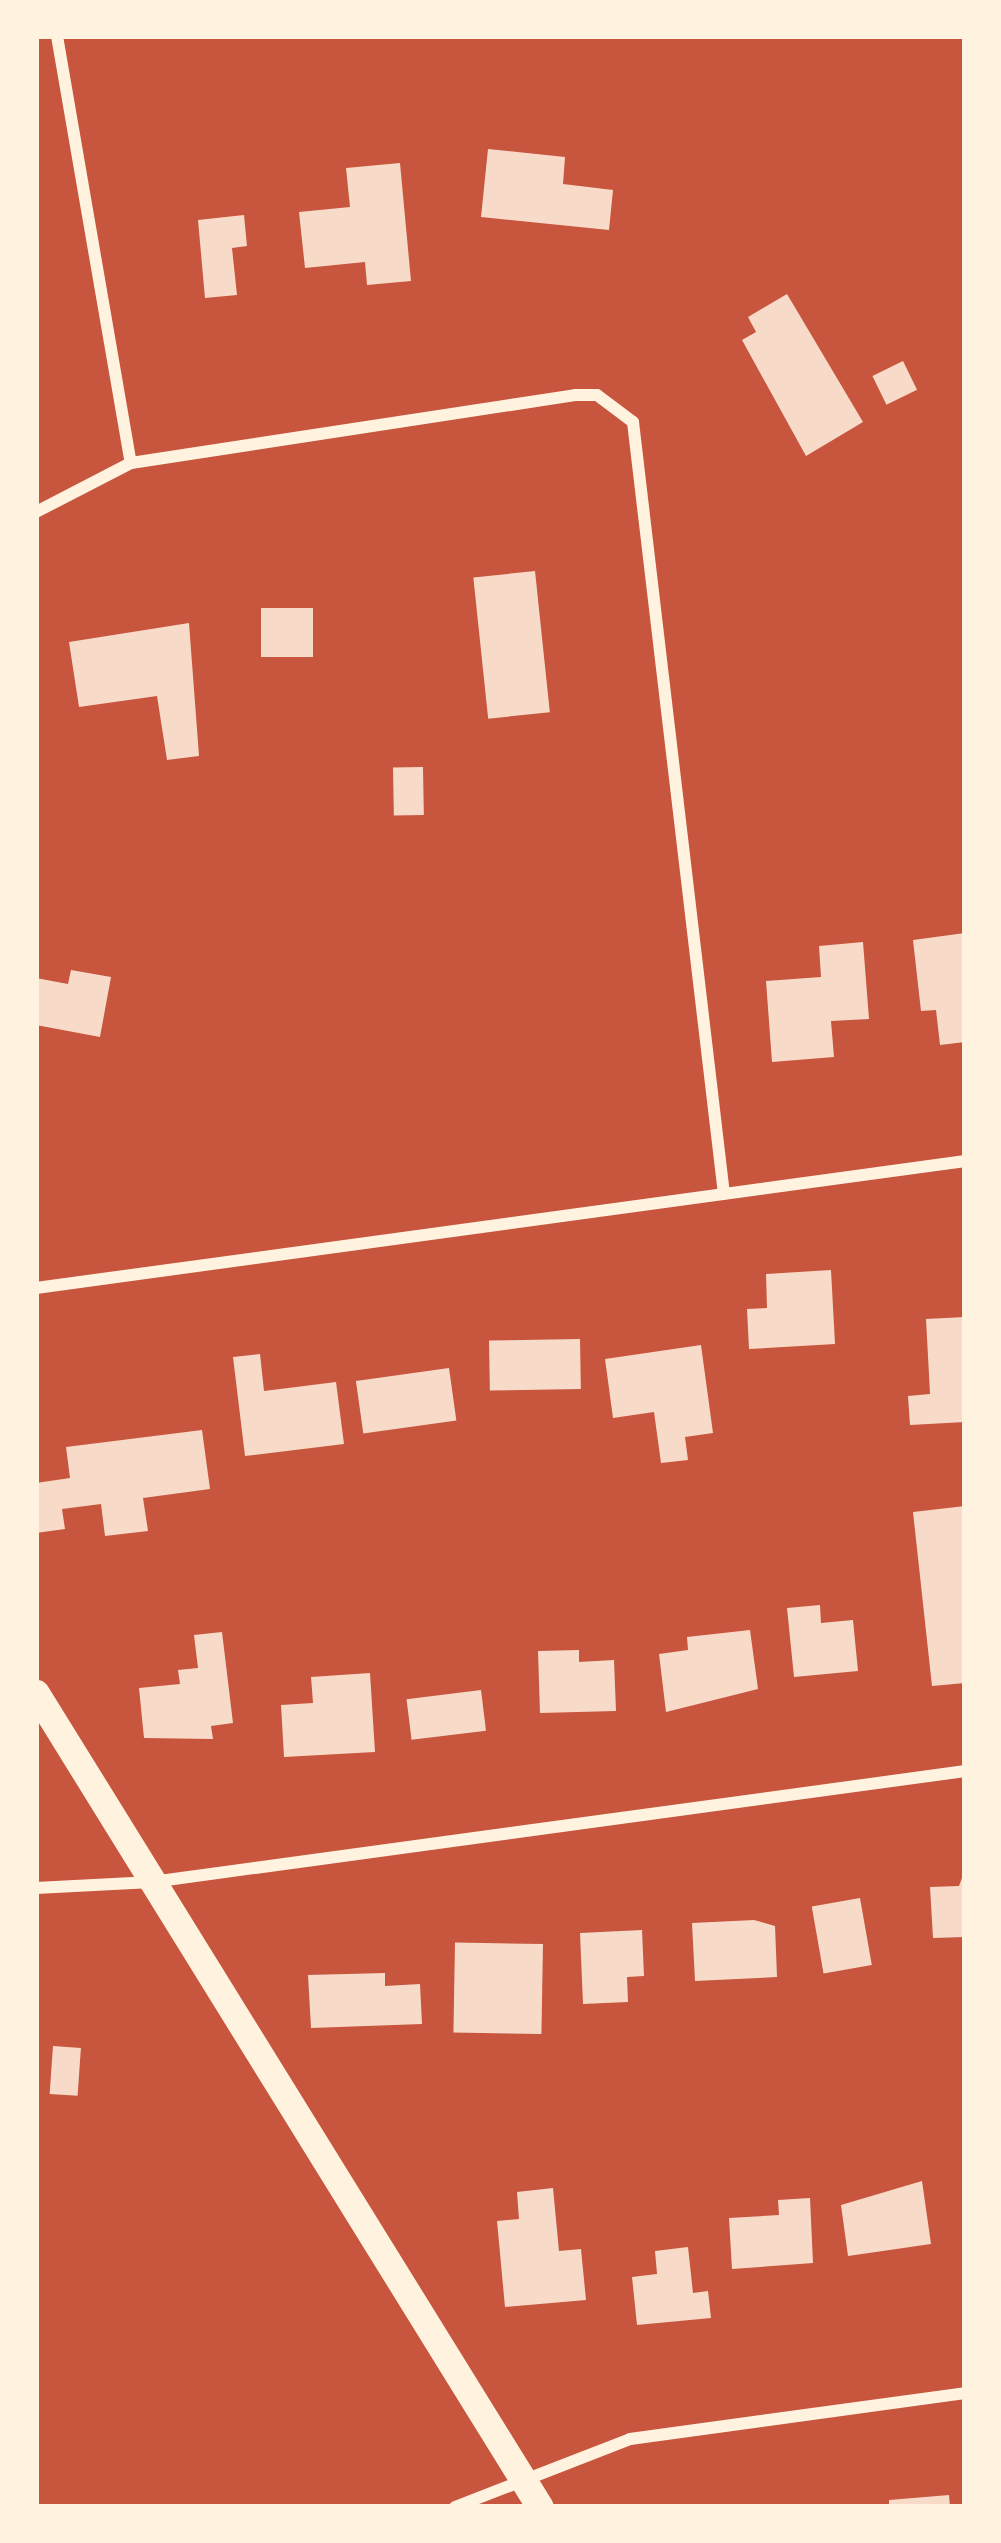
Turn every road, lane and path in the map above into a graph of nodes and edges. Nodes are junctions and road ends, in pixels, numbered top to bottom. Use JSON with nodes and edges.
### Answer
{"nodes":[{"id":1,"x":57,"y":36,"type":"edge"},
{"id":2,"x":131,"y":463,"type":"junction"},
{"id":3,"x":36,"y":512,"type":"edge"},
{"id":4,"x":965,"y":1161,"type":"edge"},
{"id":5,"x":724,"y":1194,"type":"junction"},
{"id":6,"x":36,"y":1288,"type":"edge"},
{"id":7,"x":36,"y":1693,"type":"edge"},
{"id":8,"x":965,"y":1771,"type":"edge"},
{"id":9,"x":152,"y":1882,"type":"junction"},
{"id":10,"x":36,"y":1888,"type":"edge"},
{"id":11,"x":965,"y":2393,"type":"edge"},
{"id":12,"x":522,"y":2477,"type":"junction"},
{"id":13,"x":454,"y":2507,"type":"edge"},
{"id":14,"x":540,"y":2507,"type":"edge"}],
"edges":[{"from":1,"to":2,"type":"street"},
{"from":2,"to":3,"type":"street"},
{"from":2,"to":5,"type":"street"},
{"from":4,"to":5,"type":"street"},
{"from":5,"to":6,"type":"street"},
{"from":7,"to":9,"type":"highway"},
{"from":8,"to":9,"type":"street"},
{"from":9,"to":10,"type":"street"},
{"from":9,"to":12,"type":"highway"},
{"from":11,"to":12,"type":"street"},
{"from":12,"to":13,"type":"street"},
{"from":12,"to":14,"type":"highway"}]}
